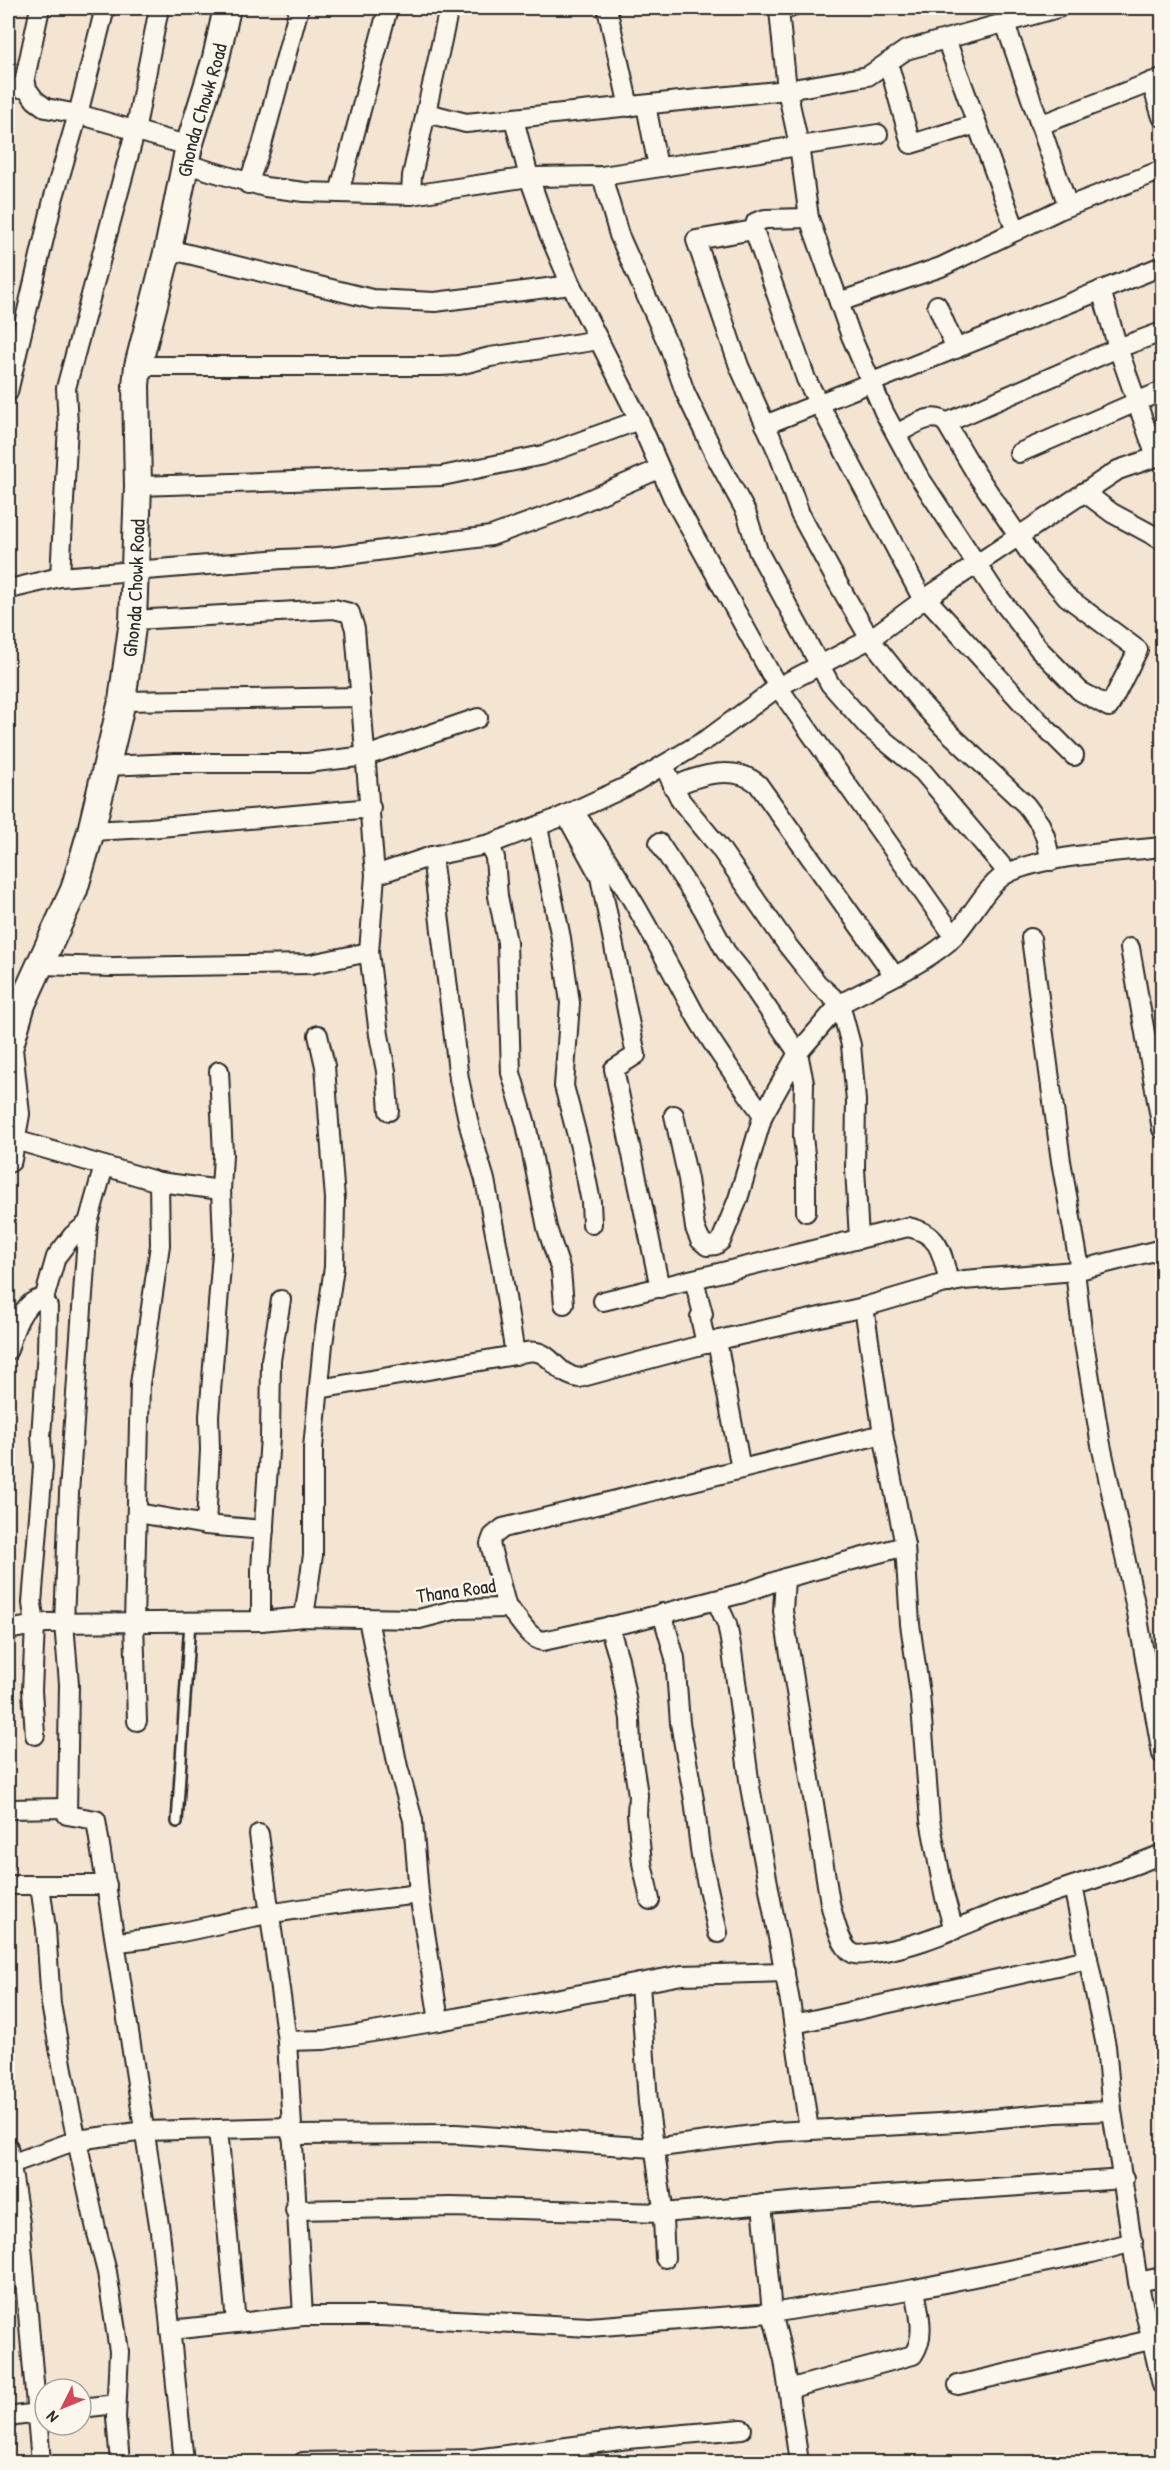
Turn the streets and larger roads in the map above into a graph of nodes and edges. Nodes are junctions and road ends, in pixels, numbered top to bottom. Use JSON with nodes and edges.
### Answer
{"nodes":[{"id":1,"x":40,"y":8,"type":"edge"},
{"id":2,"x":105,"y":8,"type":"edge"},
{"id":3,"x":159,"y":8,"type":"edge"},
{"id":4,"x":227,"y":8,"type":"edge"},
{"id":5,"x":299,"y":8,"type":"edge"},
{"id":6,"x":388,"y":8,"type":"edge"},
{"id":7,"x":449,"y":8,"type":"edge"},
{"id":8,"x":607,"y":8,"type":"edge"},
{"id":9,"x":790,"y":8,"type":"edge"},
{"id":10,"x":1058,"y":8,"type":"edge"},
{"id":11,"x":1005,"y":23,"type":"junction"},
{"id":12,"x":945,"y":39,"type":"junction"},
{"id":13,"x":888,"y":62,"type":"junction"},
{"id":14,"x":1157,"y":80,"type":"edge"},
{"id":15,"x":8,"y":86,"type":"edge"},
{"id":16,"x":27,"y":89,"type":"junction"},
{"id":17,"x":787,"y":90,"type":"junction"},
{"id":18,"x":638,"y":106,"type":"junction"},
{"id":19,"x":428,"y":112,"type":"junction"},
{"id":20,"x":78,"y":114,"type":"junction"},
{"id":21,"x":1162,"y":117,"type":"edge"},
{"id":22,"x":514,"y":119,"type":"junction"},
{"id":23,"x":977,"y":124,"type":"junction"},
{"id":24,"x":1040,"y":125,"type":"junction"},
{"id":25,"x":135,"y":132,"type":"junction"},
{"id":26,"x":878,"y":134,"type":"dead end"},
{"id":27,"x":799,"y":145,"type":"junction"},
{"id":28,"x":187,"y":155,"type":"junction"},
{"id":29,"x":658,"y":167,"type":"junction"},
{"id":30,"x":1162,"y":170,"type":"edge"},
{"id":31,"x":602,"y":176,"type":"junction"},
{"id":32,"x":529,"y":177,"type":"junction"},
{"id":33,"x":248,"y":184,"type":"junction"},
{"id":34,"x":339,"y":193,"type":"junction"},
{"id":35,"x":411,"y":195,"type":"junction"},
{"id":36,"x":1068,"y":206,"type":"junction"},
{"id":37,"x":810,"y":218,"type":"junction"},
{"id":38,"x":754,"y":230,"type":"junction"},
{"id":39,"x":1016,"y":231,"type":"junction"},
{"id":40,"x":168,"y":249,"type":"junction"},
{"id":41,"x":1162,"y":266,"type":"edge"},
{"id":42,"x":571,"y":285,"type":"junction"},
{"id":43,"x":1101,"y":290,"type":"junction"},
{"id":44,"x":839,"y":302,"type":"junction"},
{"id":45,"x":937,"y":305,"type":"dead end"},
{"id":46,"x":1162,"y":332,"type":"edge"},
{"id":47,"x":600,"y":340,"type":"junction"},
{"id":48,"x":1118,"y":348,"type":"junction"},
{"id":49,"x":956,"y":349,"type":"junction"},
{"id":50,"x":138,"y":366,"type":"junction"},
{"id":51,"x":872,"y":383,"type":"junction"},
{"id":52,"x":1162,"y":391,"type":"edge"},
{"id":53,"x":8,"y":393,"type":"edge"},
{"id":54,"x":1136,"y":402,"type":"junction"},
{"id":55,"x":819,"y":404,"type":"junction"},
{"id":56,"x":639,"y":420,"type":"junction"},
{"id":57,"x":946,"y":423,"type":"junction"},
{"id":58,"x":765,"y":425,"type":"junction"},
{"id":59,"x":896,"y":434,"type":"junction"},
{"id":60,"x":1019,"y":453,"type":"dead end"},
{"id":61,"x":1159,"y":456,"type":"edge"},
{"id":62,"x":659,"y":469,"type":"junction"},
{"id":63,"x":138,"y":486,"type":"junction"},
{"id":64,"x":1084,"y":492,"type":"junction"},
{"id":65,"x":1020,"y":536,"type":"junction"},
{"id":66,"x":1162,"y":540,"type":"edge"},
{"id":67,"x":977,"y":565,"type":"junction"},
{"id":68,"x":135,"y":572,"type":"junction"},
{"id":69,"x":60,"y":577,"type":"junction"},
{"id":70,"x":8,"y":587,"type":"edge"},
{"id":71,"x":924,"y":599,"type":"junction"},
{"id":72,"x":133,"y":620,"type":"junction"},
{"id":73,"x":870,"y":639,"type":"junction"},
{"id":74,"x":819,"y":665,"type":"junction"},
{"id":75,"x":778,"y":687,"type":"junction"},
{"id":76,"x":361,"y":697,"type":"junction"},
{"id":77,"x":122,"y":701,"type":"junction"},
{"id":78,"x":478,"y":718,"type":"dead end"},
{"id":79,"x":366,"y":756,"type":"junction"},
{"id":80,"x":1074,"y":756,"type":"dead end"},
{"id":81,"x":107,"y":766,"type":"junction"},
{"id":82,"x":664,"y":766,"type":"junction"},
{"id":83,"x":673,"y":786,"type":"junction"},
{"id":84,"x":370,"y":808,"type":"junction"},
{"id":85,"x":570,"y":813,"type":"junction"},
{"id":86,"x":538,"y":827,"type":"junction"},
{"id":87,"x":92,"y":831,"type":"junction"},
{"id":88,"x":659,"y":843,"type":"dead end"},
{"id":89,"x":490,"y":844,"type":"junction"},
{"id":90,"x":1162,"y":847,"type":"edge"},
{"id":91,"x":432,"y":856,"type":"junction"},
{"id":92,"x":1051,"y":861,"type":"junction"},
{"id":93,"x":1008,"y":873,"type":"junction"},
{"id":94,"x":375,"y":875,"type":"junction"},
{"id":95,"x":954,"y":936,"type":"junction"},
{"id":96,"x":1031,"y":938,"type":"dead end"},
{"id":97,"x":1130,"y":948,"type":"dead end"},
{"id":98,"x":369,"y":952,"type":"junction"},
{"id":99,"x":40,"y":964,"type":"junction"},
{"id":100,"x":894,"y":975,"type":"junction"},
{"id":101,"x":840,"y":1004,"type":"junction"},
{"id":102,"x":12,"y":1025,"type":"edge"},
{"id":103,"x":318,"y":1035,"type":"dead end"},
{"id":104,"x":798,"y":1053,"type":"junction"},
{"id":105,"x":219,"y":1071,"type":"dead end"},
{"id":106,"x":9,"y":1080,"type":"edge"},
{"id":107,"x":389,"y":1112,"type":"dead end"},
{"id":108,"x":674,"y":1115,"type":"dead end"},
{"id":109,"x":764,"y":1115,"type":"junction"},
{"id":110,"x":1162,"y":1129,"type":"edge"},
{"id":111,"x":9,"y":1150,"type":"edge"},
{"id":112,"x":104,"y":1166,"type":"junction"},
{"id":113,"x":159,"y":1182,"type":"junction"},
{"id":114,"x":221,"y":1190,"type":"junction"},
{"id":115,"x":806,"y":1212,"type":"dead end"},
{"id":116,"x":88,"y":1222,"type":"junction"},
{"id":117,"x":592,"y":1224,"type":"dead end"},
{"id":118,"x":859,"y":1239,"type":"junction"},
{"id":119,"x":1162,"y":1249,"type":"edge"},
{"id":120,"x":1077,"y":1270,"type":"junction"},
{"id":121,"x":693,"y":1280,"type":"junction"},
{"id":122,"x":949,"y":1283,"type":"junction"},
{"id":123,"x":660,"y":1288,"type":"junction"},
{"id":124,"x":44,"y":1299,"type":"junction"},
{"id":125,"x":281,"y":1300,"type":"dead end"},
{"id":126,"x":603,"y":1301,"type":"dead end"},
{"id":127,"x":564,"y":1304,"type":"dead end"},
{"id":128,"x":864,"y":1307,"type":"junction"},
{"id":129,"x":711,"y":1343,"type":"junction"},
{"id":130,"x":8,"y":1350,"type":"edge"},
{"id":131,"x":515,"y":1355,"type":"junction"},
{"id":132,"x":319,"y":1389,"type":"junction"},
{"id":133,"x":883,"y":1434,"type":"junction"},
{"id":134,"x":741,"y":1469,"type":"junction"},
{"id":135,"x":138,"y":1513,"type":"junction"},
{"id":136,"x":206,"y":1525,"type":"junction"},
{"id":137,"x":264,"y":1530,"type":"junction"},
{"id":138,"x":905,"y":1546,"type":"junction"},
{"id":139,"x":785,"y":1578,"type":"junction"},
{"id":140,"x":716,"y":1600,"type":"junction"},
{"id":141,"x":507,"y":1608,"type":"junction"},
{"id":142,"x":662,"y":1614,"type":"junction"},
{"id":143,"x":304,"y":1617,"type":"junction"},
{"id":144,"x":368,"y":1619,"type":"junction"},
{"id":145,"x":261,"y":1621,"type":"junction"},
{"id":146,"x":134,"y":1622,"type":"junction"},
{"id":147,"x":64,"y":1623,"type":"junction"},
{"id":148,"x":35,"y":1626,"type":"junction"},
{"id":149,"x":609,"y":1626,"type":"junction"},
{"id":150,"x":8,"y":1630,"type":"edge"},
{"id":151,"x":136,"y":1721,"type":"dead end"},
{"id":152,"x":35,"y":1735,"type":"dead end"},
{"id":153,"x":1162,"y":1754,"type":"edge"},
{"id":154,"x":68,"y":1808,"type":"junction"},
{"id":155,"x":8,"y":1809,"type":"edge"},
{"id":156,"x":259,"y":1834,"type":"dead end"},
{"id":157,"x":1162,"y":1854,"type":"edge"},
{"id":158,"x":106,"y":1884,"type":"junction"},
{"id":159,"x":8,"y":1885,"type":"edge"},
{"id":160,"x":40,"y":1885,"type":"junction"},
{"id":161,"x":1073,"y":1886,"type":"junction"},
{"id":162,"x":420,"y":1894,"type":"junction"},
{"id":163,"x":650,"y":1900,"type":"dead end"},
{"id":164,"x":269,"y":1914,"type":"junction"},
{"id":165,"x":954,"y":1930,"type":"junction"},
{"id":166,"x":718,"y":1933,"type":"dead end"},
{"id":167,"x":116,"y":1942,"type":"junction"},
{"id":168,"x":1088,"y":1959,"type":"junction"},
{"id":169,"x":785,"y":1972,"type":"junction"},
{"id":170,"x":640,"y":1983,"type":"junction"},
{"id":171,"x":439,"y":2021,"type":"junction"},
{"id":172,"x":794,"y":2024,"type":"junction"},
{"id":173,"x":287,"y":2040,"type":"junction"},
{"id":174,"x":1112,"y":2111,"type":"junction"},
{"id":175,"x":218,"y":2129,"type":"junction"},
{"id":176,"x":809,"y":2130,"type":"junction"},
{"id":177,"x":145,"y":2131,"type":"junction"},
{"id":178,"x":291,"y":2131,"type":"junction"},
{"id":179,"x":77,"y":2140,"type":"junction"},
{"id":180,"x":8,"y":2147,"type":"edge"},
{"id":181,"x":653,"y":2148,"type":"junction"},
{"id":182,"x":9,"y":2165,"type":"edge"},
{"id":183,"x":1124,"y":2179,"type":"junction"},
{"id":184,"x":762,"y":2204,"type":"junction"},
{"id":185,"x":295,"y":2210,"type":"junction"},
{"id":186,"x":662,"y":2213,"type":"junction"},
{"id":187,"x":1133,"y":2242,"type":"junction"},
{"id":188,"x":665,"y":2258,"type":"dead end"},
{"id":189,"x":1162,"y":2277,"type":"edge"},
{"id":190,"x":1138,"y":2283,"type":"junction"},
{"id":191,"x":915,"y":2289,"type":"junction"},
{"id":192,"x":772,"y":2313,"type":"junction"},
{"id":193,"x":303,"y":2316,"type":"junction"},
{"id":194,"x":236,"y":2323,"type":"junction"},
{"id":195,"x":170,"y":2330,"type":"junction"},
{"id":196,"x":1150,"y":2340,"type":"junction"},
{"id":197,"x":36,"y":2377,"type":"edge"},
{"id":198,"x":958,"y":2385,"type":"dead end"},
{"id":199,"x":1162,"y":2385,"type":"edge"},
{"id":200,"x":788,"y":2389,"type":"junction"},
{"id":201,"x":116,"y":2404,"type":"junction"},
{"id":202,"x":93,"y":2407,"type":"edge"},
{"id":203,"x":33,"y":2413,"type":"edge"},
{"id":204,"x":8,"y":2417,"type":"edge"},
{"id":205,"x":742,"y":2429,"type":"dead end"},
{"id":206,"x":40,"y":2437,"type":"edge"},
{"id":207,"x":475,"y":2461,"type":"edge"},
{"id":208,"x":41,"y":2463,"type":"edge"},
{"id":209,"x":120,"y":2463,"type":"edge"},
{"id":210,"x":184,"y":2463,"type":"edge"},
{"id":211,"x":303,"y":2463,"type":"edge"},
{"id":212,"x":799,"y":2463,"type":"edge"}],
"edges":[{"from":1,"to":16,"type":"street"},
{"from":2,"to":20,"type":"street"},
{"from":3,"to":25,"type":"street"},
{"from":4,"to":28,"type":"street","name":"Ghonda Chowk Road"},
{"from":5,"to":33,"type":"street"},
{"from":6,"to":34,"type":"street"},
{"from":7,"to":19,"type":"street"},
{"from":8,"to":18,"type":"street"},
{"from":9,"to":17,"type":"street"},
{"from":10,"to":11,"type":"street"},
{"from":11,"to":12,"type":"street"},
{"from":11,"to":24,"type":"street"},
{"from":12,"to":13,"type":"street"},
{"from":12,"to":23,"type":"street"},
{"from":13,"to":17,"type":"street"},
{"from":13,"to":23,"type":"street"},
{"from":14,"to":21,"type":"street"},
{"from":14,"to":24,"type":"street"},
{"from":15,"to":16,"type":"street"},
{"from":16,"to":20,"type":"street"},
{"from":17,"to":18,"type":"street"},
{"from":17,"to":27,"type":"street"},
{"from":18,"to":22,"type":"street"},
{"from":18,"to":29,"type":"street"},
{"from":19,"to":22,"type":"street"},
{"from":19,"to":35,"type":"street"},
{"from":20,"to":25,"type":"street"},
{"from":20,"to":53,"type":"street"},
{"from":22,"to":32,"type":"street"},
{"from":23,"to":39,"type":"street"},
{"from":24,"to":36,"type":"street"},
{"from":25,"to":28,"type":"street"},
{"from":25,"to":69,"type":"street"},
{"from":26,"to":27,"type":"street"},
{"from":27,"to":29,"type":"street"},
{"from":27,"to":37,"type":"street"},
{"from":28,"to":33,"type":"street"},
{"from":28,"to":40,"type":"street","name":"Ghonda Chowk Road"},
{"from":29,"to":31,"type":"street"},
{"from":30,"to":36,"type":"street"},
{"from":31,"to":32,"type":"street"},
{"from":31,"to":74,"type":"street"},
{"from":32,"to":35,"type":"street"},
{"from":32,"to":42,"type":"street"},
{"from":33,"to":34,"type":"street"},
{"from":34,"to":35,"type":"street"},
{"from":36,"to":39,"type":"street"},
{"from":37,"to":38,"type":"street"},
{"from":37,"to":44,"type":"street"},
{"from":38,"to":55,"type":"street"},
{"from":38,"to":58,"type":"street"},
{"from":39,"to":44,"type":"street"},
{"from":40,"to":42,"type":"street"},
{"from":40,"to":50,"type":"street","name":"Ghonda Chowk Road"},
{"from":41,"to":43,"type":"street"},
{"from":42,"to":47,"type":"street"},
{"from":43,"to":48,"type":"street"},
{"from":43,"to":49,"type":"street"},
{"from":44,"to":51,"type":"street"},
{"from":45,"to":49,"type":"street"},
{"from":46,"to":48,"type":"street"},
{"from":47,"to":50,"type":"street"},
{"from":47,"to":56,"type":"street"},
{"from":48,"to":54,"type":"street"},
{"from":48,"to":57,"type":"street"},
{"from":49,"to":51,"type":"street"},
{"from":50,"to":63,"type":"street","name":"Ghonda Chowk Road"},
{"from":51,"to":55,"type":"street"},
{"from":51,"to":59,"type":"street"},
{"from":52,"to":54,"type":"street"},
{"from":54,"to":60,"type":"street"},
{"from":54,"to":61,"type":"street"},
{"from":55,"to":58,"type":"street"},
{"from":55,"to":71,"type":"street"},
{"from":56,"to":62,"type":"street"},
{"from":56,"to":63,"type":"street"},
{"from":57,"to":59,"type":"street"},
{"from":57,"to":65,"type":"street"},
{"from":58,"to":73,"type":"street"},
{"from":59,"to":67,"type":"street"},
{"from":61,"to":64,"type":"street"},
{"from":62,"to":68,"type":"street"},
{"from":62,"to":75,"type":"street"},
{"from":63,"to":68,"type":"street","name":"Ghonda Chowk Road"},
{"from":64,"to":65,"type":"street"},
{"from":64,"to":66,"type":"street"},
{"from":65,"to":67,"type":"street"},
{"from":65,"to":67,"type":"street"},
{"from":67,"to":71,"type":"street"},
{"from":68,"to":69,"type":"street"},
{"from":68,"to":72,"type":"street","name":"Ghonda Chowk Road"},
{"from":69,"to":70,"type":"street"},
{"from":71,"to":73,"type":"street"},
{"from":71,"to":80,"type":"street"},
{"from":72,"to":76,"type":"street"},
{"from":72,"to":77,"type":"street","name":"Ghonda Chowk Road"},
{"from":73,"to":74,"type":"street"},
{"from":73,"to":92,"type":"street"},
{"from":74,"to":75,"type":"street"},
{"from":74,"to":93,"type":"street"},
{"from":75,"to":82,"type":"street"},
{"from":75,"to":95,"type":"street"},
{"from":76,"to":77,"type":"street"},
{"from":76,"to":79,"type":"street"},
{"from":77,"to":81,"type":"street","name":"Ghonda Chowk Road"},
{"from":78,"to":79,"type":"street"},
{"from":79,"to":81,"type":"street"},
{"from":79,"to":84,"type":"street"},
{"from":81,"to":87,"type":"street","name":"Ghonda Chowk Road"},
{"from":82,"to":83,"type":"street"},
{"from":82,"to":85,"type":"street"},
{"from":83,"to":100,"type":"street"},
{"from":83,"to":101,"type":"street"},
{"from":84,"to":87,"type":"street"},
{"from":84,"to":94,"type":"street"},
{"from":85,"to":86,"type":"street"},
{"from":85,"to":109,"type":"street"},
{"from":85,"to":123,"type":"street"},
{"from":86,"to":89,"type":"street"},
{"from":86,"to":117,"type":"street"},
{"from":87,"to":99,"type":"street","name":"Ghonda Chowk Road"},
{"from":88,"to":104,"type":"street"},
{"from":89,"to":91,"type":"street"},
{"from":89,"to":127,"type":"street"},
{"from":90,"to":92,"type":"street"},
{"from":91,"to":94,"type":"street"},
{"from":91,"to":131,"type":"street"},
{"from":92,"to":93,"type":"street"},
{"from":93,"to":95,"type":"street"},
{"from":94,"to":98,"type":"street"},
{"from":95,"to":100,"type":"street"},
{"from":96,"to":120,"type":"street"},
{"from":97,"to":110,"type":"street"},
{"from":98,"to":99,"type":"street"},
{"from":98,"to":107,"type":"street"},
{"from":99,"to":102,"type":"street","name":"Ghonda Chowk Road"},
{"from":100,"to":101,"type":"street"},
{"from":101,"to":104,"type":"street"},
{"from":101,"to":118,"type":"street"},
{"from":102,"to":106,"type":"street","name":"Ghonda Chowk Road"},
{"from":103,"to":132,"type":"street"},
{"from":104,"to":109,"type":"street"},
{"from":104,"to":115,"type":"street"},
{"from":105,"to":114,"type":"street"},
{"from":106,"to":111,"type":"street","name":"Ghonda Chowk Road"},
{"from":108,"to":109,"type":"street"},
{"from":111,"to":112,"type":"street"},
{"from":112,"to":113,"type":"street"},
{"from":112,"to":116,"type":"street"},
{"from":113,"to":114,"type":"street"},
{"from":113,"to":135,"type":"street"},
{"from":114,"to":136,"type":"street"},
{"from":116,"to":124,"type":"street"},
{"from":116,"to":147,"type":"street"},
{"from":118,"to":121,"type":"street"},
{"from":118,"to":122,"type":"street"},
{"from":119,"to":120,"type":"street"},
{"from":120,"to":122,"type":"street"},
{"from":120,"to":153,"type":"street"},
{"from":121,"to":123,"type":"street"},
{"from":121,"to":129,"type":"street"},
{"from":122,"to":128,"type":"street"},
{"from":123,"to":126,"type":"street"},
{"from":124,"to":130,"type":"street"},
{"from":124,"to":148,"type":"street"},
{"from":125,"to":137,"type":"street"},
{"from":128,"to":129,"type":"street"},
{"from":128,"to":133,"type":"street"},
{"from":129,"to":131,"type":"street"},
{"from":129,"to":134,"type":"street"},
{"from":131,"to":132,"type":"street"},
{"from":132,"to":143,"type":"street"},
{"from":133,"to":134,"type":"street","name":"Thana Road"},
{"from":133,"to":138,"type":"street"},
{"from":134,"to":141,"type":"street","name":"Thana Road"},
{"from":135,"to":136,"type":"street"},
{"from":135,"to":146,"type":"street"},
{"from":136,"to":137,"type":"street"},
{"from":137,"to":145,"type":"street"},
{"from":138,"to":139,"type":"street"},
{"from":138,"to":165,"type":"street"},
{"from":139,"to":140,"type":"street"},
{"from":139,"to":165,"type":"street"},
{"from":140,"to":142,"type":"street"},
{"from":140,"to":169,"type":"street"},
{"from":141,"to":144,"type":"street","name":"Thana Road"},
{"from":141,"to":149,"type":"street"},
{"from":142,"to":149,"type":"street"},
{"from":142,"to":166,"type":"street"},
{"from":143,"to":144,"type":"street","name":"Thana Road"},
{"from":143,"to":145,"type":"street","name":"Thana Road"},
{"from":144,"to":162,"type":"street"},
{"from":145,"to":146,"type":"street","name":"Thana Road"},
{"from":146,"to":147,"type":"street","name":"Thana Road"},
{"from":146,"to":151,"type":"street"},
{"from":147,"to":148,"type":"street","name":"Thana Road"},
{"from":147,"to":154,"type":"street"},
{"from":148,"to":150,"type":"street","name":"Thana Road"},
{"from":148,"to":152,"type":"street"},
{"from":149,"to":163,"type":"street"},
{"from":154,"to":155,"type":"street"},
{"from":154,"to":158,"type":"street"},
{"from":156,"to":164,"type":"street"},
{"from":157,"to":161,"type":"street"},
{"from":158,"to":160,"type":"street"},
{"from":158,"to":167,"type":"street"},
{"from":159,"to":160,"type":"street"},
{"from":160,"to":179,"type":"street"},
{"from":161,"to":165,"type":"street"},
{"from":161,"to":168,"type":"street"},
{"from":162,"to":164,"type":"street"},
{"from":162,"to":171,"type":"street"},
{"from":164,"to":167,"type":"street"},
{"from":164,"to":173,"type":"street"},
{"from":167,"to":177,"type":"street"},
{"from":168,"to":172,"type":"street"},
{"from":168,"to":174,"type":"street"},
{"from":169,"to":170,"type":"street"},
{"from":169,"to":172,"type":"street"},
{"from":170,"to":171,"type":"street"},
{"from":170,"to":181,"type":"street"},
{"from":171,"to":173,"type":"street"},
{"from":172,"to":176,"type":"street"},
{"from":173,"to":178,"type":"street"},
{"from":174,"to":176,"type":"street"},
{"from":174,"to":183,"type":"street"},
{"from":175,"to":177,"type":"street"},
{"from":175,"to":178,"type":"street"},
{"from":175,"to":194,"type":"street"},
{"from":176,"to":181,"type":"street"},
{"from":177,"to":179,"type":"street"},
{"from":177,"to":195,"type":"street"},
{"from":178,"to":181,"type":"street"},
{"from":178,"to":185,"type":"street"},
{"from":179,"to":182,"type":"street"},
{"from":179,"to":201,"type":"street"},
{"from":180,"to":182,"type":"street"},
{"from":181,"to":186,"type":"street"},
{"from":182,"to":197,"type":"street"},
{"from":183,"to":184,"type":"street"},
{"from":183,"to":187,"type":"street"},
{"from":184,"to":186,"type":"street"},
{"from":184,"to":192,"type":"street"},
{"from":185,"to":186,"type":"street"},
{"from":185,"to":193,"type":"street"},
{"from":186,"to":188,"type":"street"},
{"from":187,"to":190,"type":"street"},
{"from":187,"to":191,"type":"street"},
{"from":189,"to":190,"type":"street"},
{"from":190,"to":196,"type":"street"},
{"from":191,"to":192,"type":"street"},
{"from":191,"to":200,"type":"street"},
{"from":192,"to":193,"type":"street"},
{"from":192,"to":200,"type":"street"},
{"from":193,"to":194,"type":"street"},
{"from":194,"to":195,"type":"street"},
{"from":195,"to":210,"type":"street"},
{"from":196,"to":198,"type":"street"},
{"from":196,"to":199,"type":"street"},
{"from":200,"to":212,"type":"street"},
{"from":201,"to":202,"type":"street"},
{"from":201,"to":209,"type":"street"},
{"from":203,"to":204,"type":"street"},
{"from":205,"to":207,"type":"street"},
{"from":206,"to":208,"type":"street"},
{"from":207,"to":211,"type":"street"}]}
